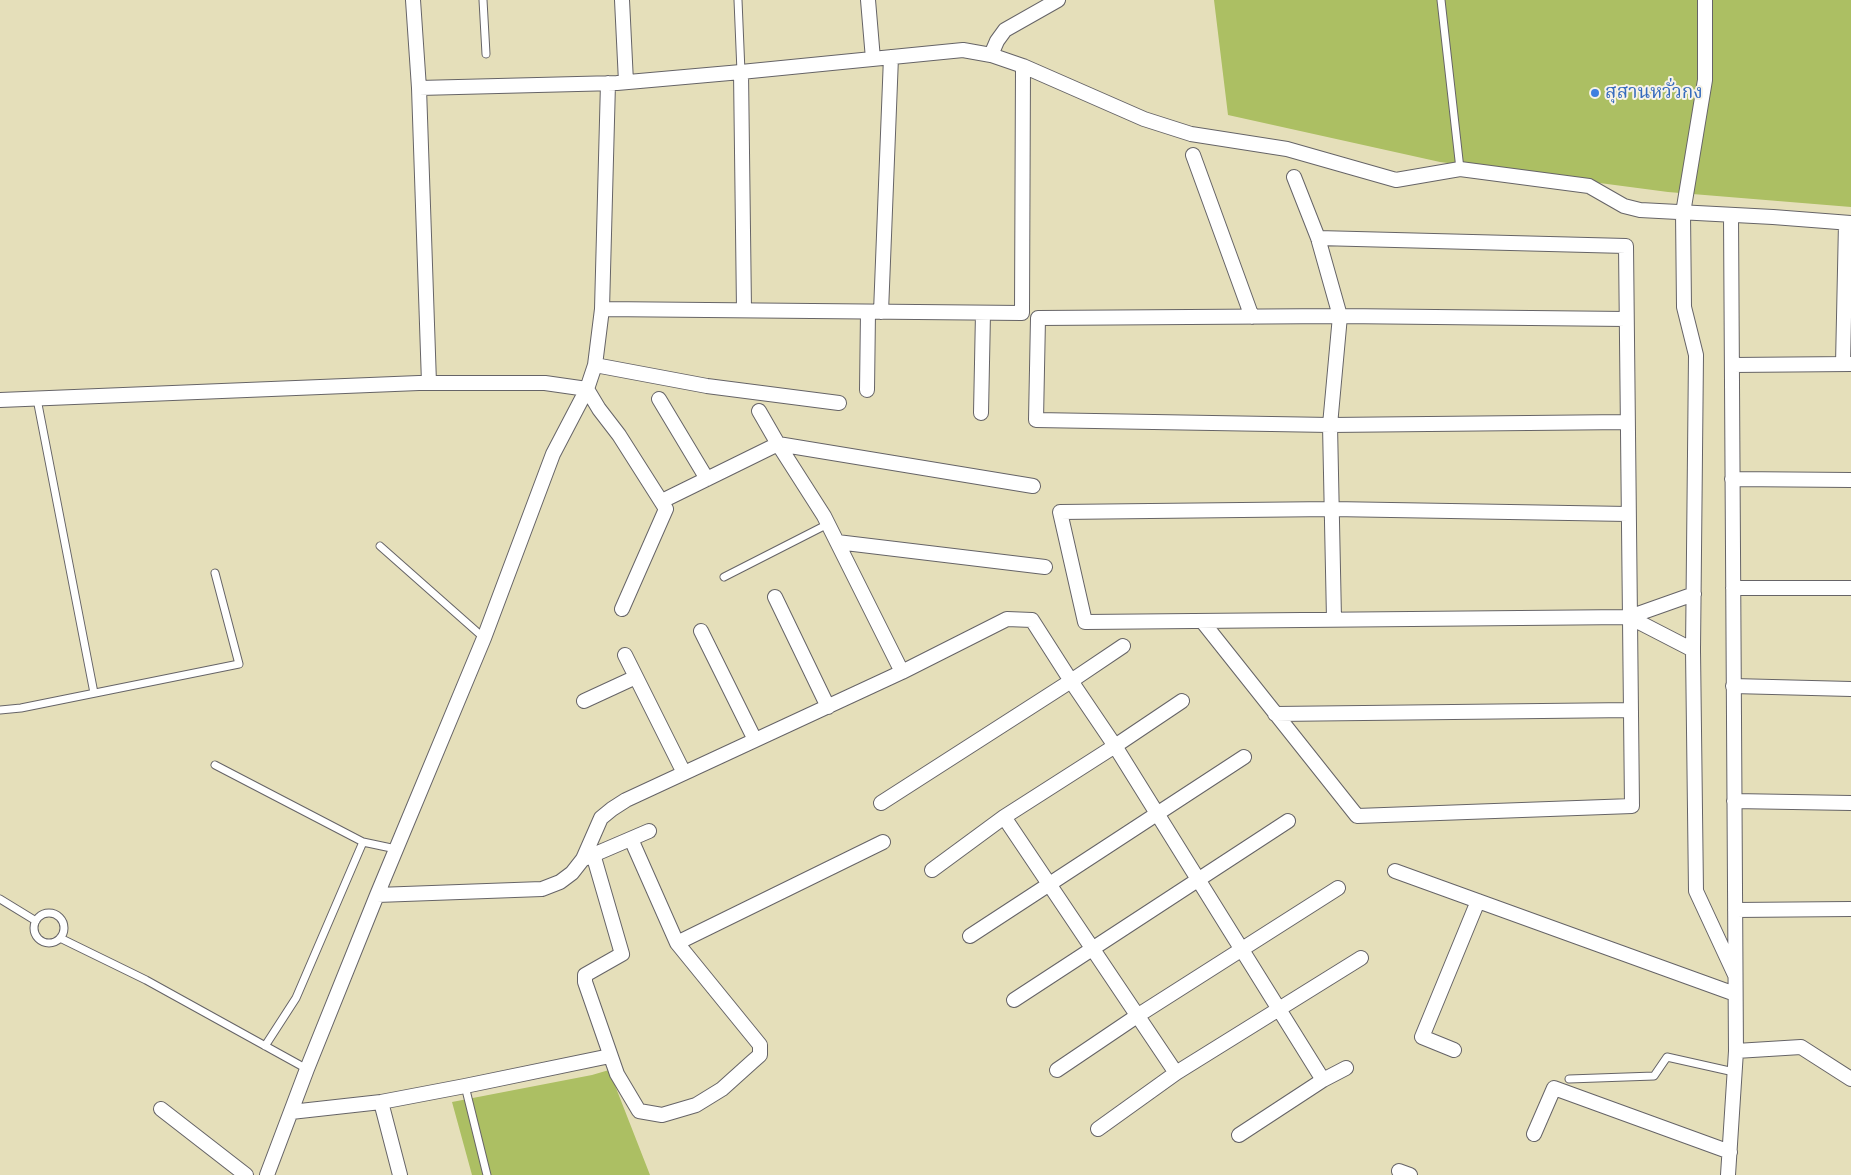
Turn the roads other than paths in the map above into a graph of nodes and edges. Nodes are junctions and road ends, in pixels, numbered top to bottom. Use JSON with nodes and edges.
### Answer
{"nodes":[{"id":1,"x":413,"y":0,"type":"edge"},
{"id":2,"x":482,"y":0,"type":"edge"},
{"id":3,"x":622,"y":0,"type":"edge"},
{"id":4,"x":738,"y":0,"type":"edge"},
{"id":5,"x":868,"y":0,"type":"edge"},
{"id":6,"x":1058,"y":0,"type":"edge"},
{"id":7,"x":1441,"y":0,"type":"edge"},
{"id":8,"x":1705,"y":0,"type":"edge"},
{"id":9,"x":486,"y":54,"type":"dead end"},
{"id":10,"x":991,"y":55,"type":"junction"},
{"id":11,"x":891,"y":58,"type":"junction"},
{"id":12,"x":873,"y":60,"type":"junction"},
{"id":13,"x":1023,"y":66,"type":"junction"},
{"id":14,"x":741,"y":72,"type":"junction"},
{"id":15,"x":626,"y":82,"type":"junction"},
{"id":16,"x":608,"y":83,"type":"junction"},
{"id":17,"x":419,"y":88,"type":"junction"},
{"id":18,"x":1193,"y":155,"type":"dead end"},
{"id":19,"x":1460,"y":169,"type":"junction"},
{"id":20,"x":1294,"y":176,"type":"dead end"},
{"id":21,"x":1683,"y":213,"type":"junction"},
{"id":22,"x":1731,"y":215,"type":"junction"},
{"id":23,"x":1848,"y":223,"type":"edge"},
{"id":24,"x":1318,"y":238,"type":"junction"},
{"id":25,"x":602,"y":309,"type":"junction"},
{"id":26,"x":744,"y":310,"type":"junction"},
{"id":27,"x":874,"y":312,"type":"junction"},
{"id":28,"x":983,"y":313,"type":"junction"},
{"id":29,"x":1340,"y":316,"type":"junction"},
{"id":30,"x":1252,"y":317,"type":"junction"},
{"id":31,"x":1626,"y":319,"type":"junction"},
{"id":32,"x":595,"y":364,"type":"junction"},
{"id":33,"x":1847,"y":364,"type":"edge"},
{"id":34,"x":1732,"y":365,"type":"junction"},
{"id":35,"x":428,"y":383,"type":"junction"},
{"id":36,"x":587,"y":389,"type":"junction"},
{"id":37,"x":867,"y":390,"type":"dead end"},
{"id":38,"x":37,"y":399,"type":"junction"},
{"id":39,"x":659,"y":399,"type":"dead end"},
{"id":40,"x":0,"y":400,"type":"edge"},
{"id":41,"x":839,"y":404,"type":"dead end"},
{"id":42,"x":759,"y":411,"type":"dead end"},
{"id":43,"x":981,"y":413,"type":"dead end"},
{"id":44,"x":1627,"y":422,"type":"junction"},
{"id":45,"x":1330,"y":425,"type":"junction"},
{"id":46,"x":778,"y":444,"type":"junction"},
{"id":47,"x":707,"y":479,"type":"junction"},
{"id":48,"x":1732,"y":479,"type":"junction"},
{"id":49,"x":1851,"y":480,"type":"edge"},
{"id":50,"x":1033,"y":486,"type":"dead end"},
{"id":51,"x":662,"y":501,"type":"junction"},
{"id":52,"x":1332,"y":509,"type":"junction"},
{"id":53,"x":1628,"y":514,"type":"junction"},
{"id":54,"x":828,"y":524,"type":"junction"},
{"id":55,"x":837,"y":542,"type":"junction"},
{"id":56,"x":380,"y":546,"type":"dead end"},
{"id":57,"x":1046,"y":567,"type":"dead end"},
{"id":58,"x":215,"y":573,"type":"dead end"},
{"id":59,"x":724,"y":577,"type":"dead end"},
{"id":60,"x":1733,"y":588,"type":"junction"},
{"id":61,"x":1851,"y":588,"type":"edge"},
{"id":62,"x":1694,"y":594,"type":"junction"},
{"id":63,"x":775,"y":597,"type":"dead end"},
{"id":64,"x":622,"y":608,"type":"dead end"},
{"id":65,"x":1630,"y":617,"type":"junction"},
{"id":66,"x":1334,"y":619,"type":"junction"},
{"id":67,"x":1202,"y":620,"type":"junction"},
{"id":68,"x":701,"y":630,"type":"dead end"},
{"id":69,"x":484,"y":638,"type":"junction"},
{"id":70,"x":1122,"y":646,"type":"dead end"},
{"id":71,"x":1693,"y":650,"type":"junction"},
{"id":72,"x":625,"y":654,"type":"dead end"},
{"id":73,"x":902,"y":672,"type":"junction"},
{"id":74,"x":636,"y":677,"type":"junction"},
{"id":75,"x":1071,"y":681,"type":"junction"},
{"id":76,"x":1734,"y":686,"type":"junction"},
{"id":77,"x":1851,"y":689,"type":"edge"},
{"id":78,"x":94,"y":693,"type":"junction"},
{"id":79,"x":1182,"y":701,"type":"dead end"},
{"id":80,"x":584,"y":702,"type":"dead end"},
{"id":81,"x":828,"y":707,"type":"junction"},
{"id":82,"x":0,"y":710,"type":"edge"},
{"id":83,"x":1631,"y":710,"type":"junction"},
{"id":84,"x":1275,"y":714,"type":"junction"},
{"id":85,"x":755,"y":740,"type":"junction"},
{"id":86,"x":1116,"y":746,"type":"junction"},
{"id":87,"x":1244,"y":757,"type":"dead end"},
{"id":88,"x":215,"y":765,"type":"dead end"},
{"id":89,"x":684,"y":773,"type":"junction"},
{"id":90,"x":1734,"y":801,"type":"junction"},
{"id":91,"x":881,"y":803,"type":"dead end"},
{"id":92,"x":1851,"y":803,"type":"edge"},
{"id":93,"x":1158,"y":814,"type":"junction"},
{"id":94,"x":1004,"y":817,"type":"junction"},
{"id":95,"x":1288,"y":821,"type":"dead end"},
{"id":96,"x":649,"y":832,"type":"dead end"},
{"id":97,"x":631,"y":839,"type":"junction"},
{"id":98,"x":363,"y":842,"type":"junction"},
{"id":99,"x":883,"y":842,"type":"dead end"},
{"id":100,"x":396,"y":849,"type":"junction"},
{"id":101,"x":588,"y":857,"type":"junction"},
{"id":102,"x":932,"y":870,"type":"dead end"},
{"id":103,"x":1395,"y":871,"type":"dead end"},
{"id":104,"x":1199,"y":880,"type":"junction"},
{"id":105,"x":1050,"y":884,"type":"junction"},
{"id":106,"x":1338,"y":888,"type":"dead end"},
{"id":107,"x":377,"y":895,"type":"junction"},
{"id":108,"x":0,"y":898,"type":"edge"},
{"id":109,"x":1478,"y":902,"type":"junction"},
{"id":110,"x":1851,"y":909,"type":"edge"},
{"id":111,"x":1735,"y":910,"type":"junction"},
{"id":112,"x":36,"y":921,"type":"junction"},
{"id":113,"x":970,"y":936,"type":"dead end"},
{"id":114,"x":60,"y":938,"type":"junction"},
{"id":115,"x":677,"y":944,"type":"junction"},
{"id":116,"x":1093,"y":948,"type":"junction"},
{"id":117,"x":1242,"y":950,"type":"junction"},
{"id":118,"x":1361,"y":958,"type":"dead end"},
{"id":119,"x":1735,"y":975,"type":"junction"},
{"id":120,"x":1735,"y":994,"type":"junction"},
{"id":121,"x":1014,"y":1000,"type":"dead end"},
{"id":122,"x":1280,"y":1010,"type":"junction"},
{"id":123,"x":1138,"y":1016,"type":"junction"},
{"id":124,"x":265,"y":1046,"type":"junction"},
{"id":125,"x":1454,"y":1050,"type":"dead end"},
{"id":126,"x":1736,"y":1051,"type":"junction"},
{"id":127,"x":610,"y":1056,"type":"junction"},
{"id":128,"x":307,"y":1068,"type":"junction"},
{"id":129,"x":1346,"y":1068,"type":"dead end"},
{"id":130,"x":1057,"y":1070,"type":"dead end"},
{"id":131,"x":1734,"y":1072,"type":"junction"},
{"id":132,"x":1176,"y":1073,"type":"junction"},
{"id":133,"x":1569,"y":1079,"type":"dead end"},
{"id":134,"x":1851,"y":1079,"type":"edge"},
{"id":135,"x":1323,"y":1080,"type":"junction"},
{"id":136,"x":465,"y":1086,"type":"junction"},
{"id":137,"x":381,"y":1102,"type":"junction"},
{"id":138,"x":161,"y":1109,"type":"dead end"},
{"id":139,"x":291,"y":1112,"type":"junction"},
{"id":140,"x":1098,"y":1129,"type":"dead end"},
{"id":141,"x":1534,"y":1134,"type":"dead end"},
{"id":142,"x":1239,"y":1135,"type":"dead end"},
{"id":143,"x":1730,"y":1152,"type":"junction"},
{"id":144,"x":246,"y":1175,"type":"edge"},
{"id":145,"x":267,"y":1175,"type":"edge"},
{"id":146,"x":400,"y":1175,"type":"edge"},
{"id":147,"x":487,"y":1175,"type":"edge"},
{"id":148,"x":1728,"y":1175,"type":"edge"}],
"edges":[{"from":1,"to":17,"type":"street"},
{"from":2,"to":9,"type":"lane"},
{"from":3,"to":15,"type":"street"},
{"from":4,"to":14,"type":"lane"},
{"from":5,"to":12,"type":"street"},
{"from":6,"to":10,"type":"street"},
{"from":7,"to":19,"type":"lane"},
{"from":8,"to":21,"type":"street"},
{"from":10,"to":11,"type":"street"},
{"from":10,"to":13,"type":"street"},
{"from":11,"to":12,"type":"street"},
{"from":11,"to":27,"type":"street"},
{"from":12,"to":14,"type":"street"},
{"from":13,"to":19,"type":"street"},
{"from":13,"to":28,"type":"street"},
{"from":14,"to":15,"type":"street"},
{"from":14,"to":26,"type":"street"},
{"from":15,"to":16,"type":"street"},
{"from":16,"to":17,"type":"street"},
{"from":16,"to":25,"type":"street"},
{"from":17,"to":35,"type":"street"},
{"from":18,"to":30,"type":"street"},
{"from":19,"to":21,"type":"street"},
{"from":20,"to":24,"type":"street"},
{"from":21,"to":22,"type":"street"},
{"from":21,"to":62,"type":"street"},
{"from":22,"to":23,"type":"street"},
{"from":22,"to":34,"type":"street"},
{"from":23,"to":33,"type":"street"},
{"from":24,"to":29,"type":"street"},
{"from":24,"to":31,"type":"street"},
{"from":25,"to":26,"type":"street"},
{"from":25,"to":32,"type":"street"},
{"from":26,"to":27,"type":"street"},
{"from":27,"to":28,"type":"street"},
{"from":27,"to":37,"type":"street"},
{"from":28,"to":43,"type":"street"},
{"from":29,"to":30,"type":"street"},
{"from":29,"to":31,"type":"street"},
{"from":29,"to":45,"type":"street"},
{"from":30,"to":45,"type":"street"},
{"from":31,"to":44,"type":"street"},
{"from":32,"to":36,"type":"street"},
{"from":32,"to":41,"type":"street"},
{"from":33,"to":34,"type":"street"},
{"from":34,"to":48,"type":"street"},
{"from":35,"to":36,"type":"street"},
{"from":35,"to":38,"type":"street"},
{"from":36,"to":51,"type":"street"},
{"from":36,"to":69,"type":"street"},
{"from":38,"to":40,"type":"street"},
{"from":38,"to":78,"type":"lane"},
{"from":39,"to":47,"type":"street"},
{"from":42,"to":46,"type":"street"},
{"from":44,"to":45,"type":"street"},
{"from":44,"to":53,"type":"street"},
{"from":45,"to":52,"type":"street"},
{"from":46,"to":47,"type":"street"},
{"from":46,"to":50,"type":"street"},
{"from":46,"to":54,"type":"street"},
{"from":47,"to":51,"type":"street"},
{"from":48,"to":49,"type":"street"},
{"from":48,"to":60,"type":"street"},
{"from":51,"to":64,"type":"street"},
{"from":52,"to":53,"type":"street"},
{"from":52,"to":66,"type":"street"},
{"from":52,"to":67,"type":"street"},
{"from":53,"to":65,"type":"street"},
{"from":54,"to":55,"type":"street"},
{"from":54,"to":59,"type":"lane"},
{"from":55,"to":57,"type":"street"},
{"from":55,"to":73,"type":"street"},
{"from":56,"to":69,"type":"lane"},
{"from":58,"to":78,"type":"lane"},
{"from":60,"to":61,"type":"street"},
{"from":60,"to":76,"type":"street"},
{"from":62,"to":65,"type":"street"},
{"from":62,"to":71,"type":"street"},
{"from":63,"to":81,"type":"street"},
{"from":65,"to":66,"type":"street"},
{"from":65,"to":71,"type":"street"},
{"from":65,"to":83,"type":"street"},
{"from":66,"to":67,"type":"street"},
{"from":67,"to":84,"type":"street"},
{"from":68,"to":85,"type":"street"},
{"from":69,"to":100,"type":"street"},
{"from":70,"to":75,"type":"street"},
{"from":71,"to":119,"type":"street"},
{"from":72,"to":74,"type":"street"},
{"from":73,"to":75,"type":"street"},
{"from":73,"to":81,"type":"street"},
{"from":74,"to":80,"type":"street"},
{"from":74,"to":89,"type":"street"},
{"from":75,"to":86,"type":"street"},
{"from":75,"to":91,"type":"street"},
{"from":76,"to":77,"type":"street"},
{"from":76,"to":90,"type":"street"},
{"from":78,"to":82,"type":"lane"},
{"from":79,"to":86,"type":"street"},
{"from":81,"to":85,"type":"street"},
{"from":83,"to":84,"type":"street"},
{"from":83,"to":84,"type":"street"},
{"from":85,"to":89,"type":"street"},
{"from":86,"to":93,"type":"street"},
{"from":86,"to":94,"type":"street"},
{"from":87,"to":93,"type":"street"},
{"from":88,"to":98,"type":"lane"},
{"from":89,"to":101,"type":"street"},
{"from":90,"to":92,"type":"street"},
{"from":90,"to":111,"type":"street"},
{"from":93,"to":104,"type":"street"},
{"from":93,"to":105,"type":"street"},
{"from":94,"to":102,"type":"street"},
{"from":94,"to":105,"type":"street"},
{"from":95,"to":104,"type":"street"},
{"from":96,"to":97,"type":"street"},
{"from":97,"to":101,"type":"street"},
{"from":97,"to":115,"type":"street"},
{"from":98,"to":100,"type":"lane"},
{"from":98,"to":124,"type":"lane"},
{"from":99,"to":115,"type":"street"},
{"from":100,"to":107,"type":"street"},
{"from":101,"to":107,"type":"street"},
{"from":101,"to":127,"type":"street"},
{"from":103,"to":109,"type":"street"},
{"from":104,"to":116,"type":"street"},
{"from":104,"to":117,"type":"street"},
{"from":105,"to":113,"type":"street"},
{"from":105,"to":116,"type":"street"},
{"from":106,"to":117,"type":"street"},
{"from":107,"to":128,"type":"street"},
{"from":108,"to":112,"type":"lane"},
{"from":109,"to":120,"type":"street"},
{"from":109,"to":125,"type":"street"},
{"from":110,"to":111,"type":"street"},
{"from":111,"to":119,"type":"street"},
{"from":112,"to":114,"type":"lane"},
{"from":112,"to":114,"type":"lane"},
{"from":114,"to":124,"type":"lane"},
{"from":115,"to":127,"type":"street"},
{"from":116,"to":121,"type":"street"},
{"from":116,"to":123,"type":"street"},
{"from":117,"to":122,"type":"street"},
{"from":117,"to":123,"type":"street"},
{"from":118,"to":122,"type":"street"},
{"from":119,"to":120,"type":"street"},
{"from":120,"to":126,"type":"street"},
{"from":122,"to":132,"type":"street"},
{"from":122,"to":135,"type":"street"},
{"from":123,"to":130,"type":"street"},
{"from":123,"to":132,"type":"street"},
{"from":124,"to":128,"type":"lane"},
{"from":126,"to":131,"type":"street"},
{"from":126,"to":134,"type":"street"},
{"from":127,"to":136,"type":"street"},
{"from":128,"to":139,"type":"street"},
{"from":129,"to":135,"type":"street"},
{"from":131,"to":133,"type":"lane"},
{"from":131,"to":143,"type":"street"},
{"from":132,"to":140,"type":"street"},
{"from":135,"to":142,"type":"street"},
{"from":136,"to":137,"type":"street"},
{"from":136,"to":147,"type":"lane"},
{"from":137,"to":139,"type":"street"},
{"from":137,"to":146,"type":"street"},
{"from":138,"to":144,"type":"street"},
{"from":139,"to":145,"type":"street"},
{"from":141,"to":143,"type":"street"},
{"from":143,"to":148,"type":"street"}]}
